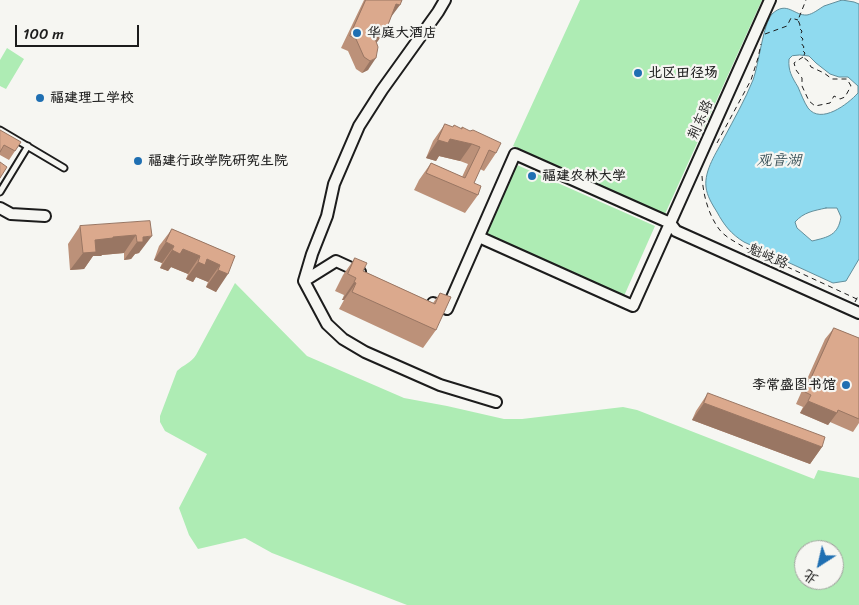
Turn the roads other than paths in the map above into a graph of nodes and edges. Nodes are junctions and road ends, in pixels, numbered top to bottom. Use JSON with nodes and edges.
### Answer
{"nodes":[{"id":1,"x":445,"y":0,"type":"edge"},
{"id":2,"x":770,"y":0,"type":"edge"},
{"id":3,"x":0,"y":130,"type":"edge"},
{"id":4,"x":28,"y":146,"type":"junction"},
{"id":5,"x":64,"y":168,"type":"dead end"},
{"id":6,"x":0,"y":192,"type":"edge"},
{"id":7,"x":0,"y":208,"type":"edge"},
{"id":8,"x":44,"y":216,"type":"dead end"},
{"id":9,"x":670,"y":223,"type":"junction"},
{"id":10,"x":479,"y":237,"type":"junction"},
{"id":11,"x":370,"y":276,"type":"edge"},
{"id":12,"x":304,"y":282,"type":"junction"},
{"id":13,"x":421,"y":298,"type":"edge"},
{"id":14,"x":859,"y":313,"type":"edge"},
{"id":15,"x":496,"y":402,"type":"dead end"}],
"edges":[{"from":1,"to":12,"type":"street"},
{"from":2,"to":9,"type":"street","name":"荆东路"},
{"from":3,"to":4,"type":"lane"},
{"from":4,"to":5,"type":"lane"},
{"from":4,"to":6,"type":"lane"},
{"from":7,"to":8,"type":"street"},
{"from":9,"to":10,"type":"street","name":"荆东路"},
{"from":9,"to":10,"type":"street","name":"魁岐路"},
{"from":9,"to":14,"type":"street","name":"魁岐路"},
{"from":10,"to":13,"type":"street"},
{"from":11,"to":12,"type":"street"},
{"from":12,"to":15,"type":"street"}]}
